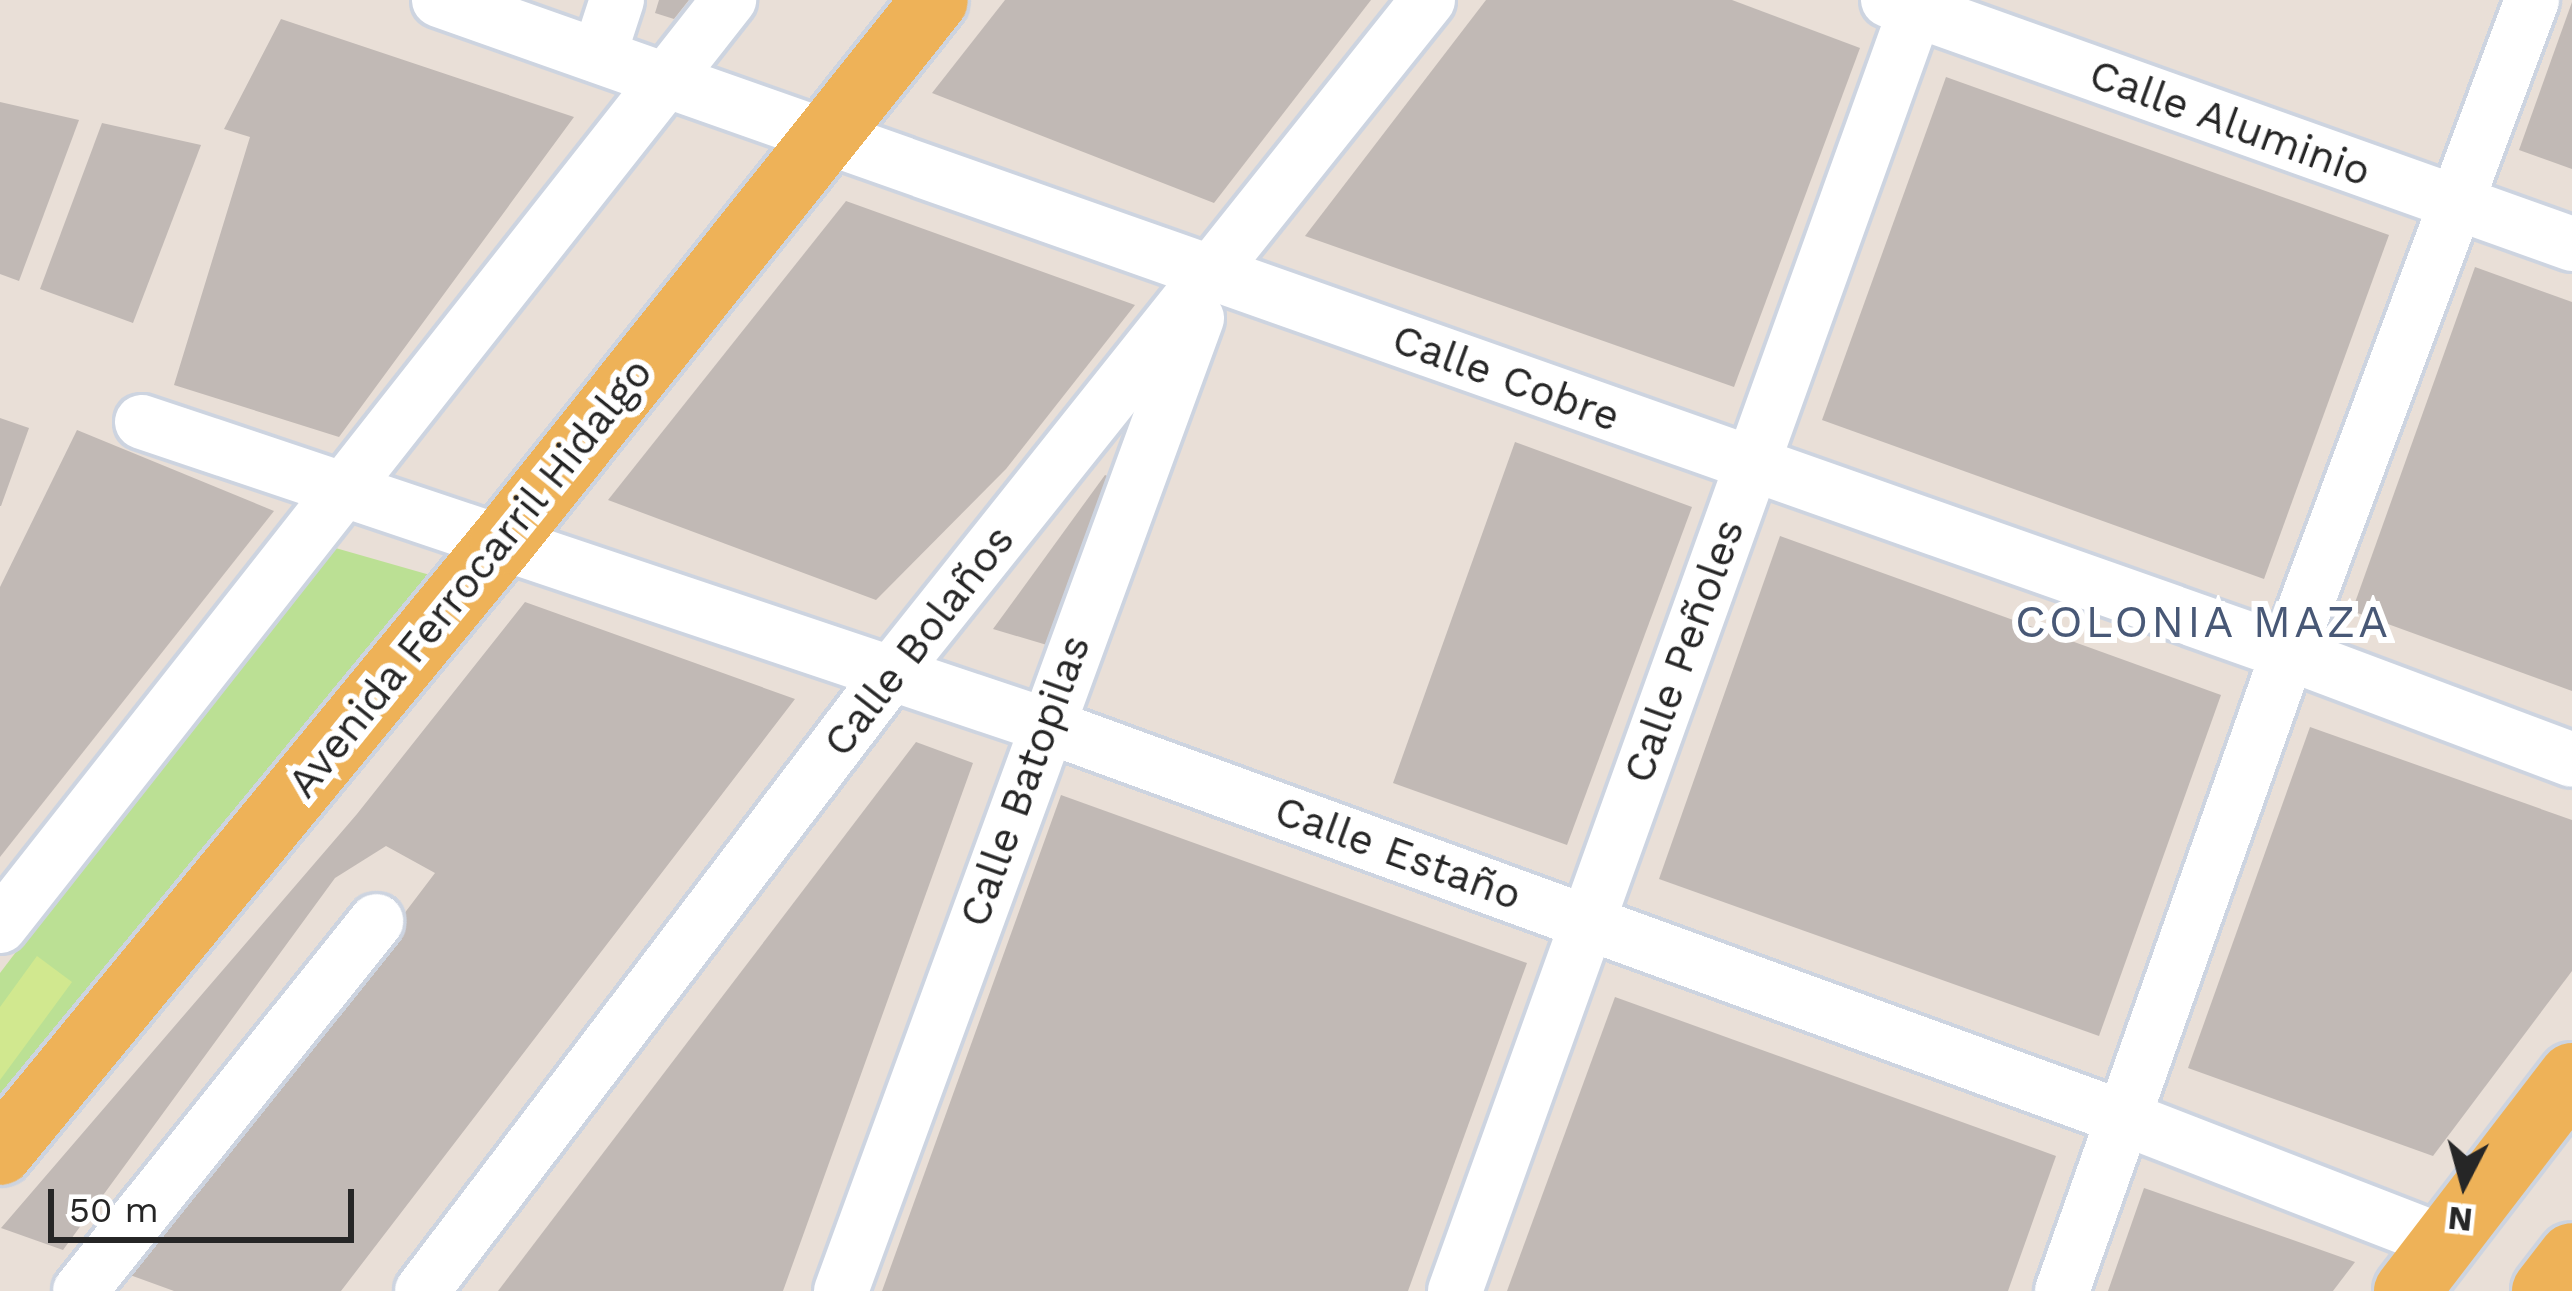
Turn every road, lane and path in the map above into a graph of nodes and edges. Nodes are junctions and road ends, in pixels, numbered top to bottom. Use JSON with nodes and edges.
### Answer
{"nodes":[{"id":1,"x":439,"y":0,"type":"edge"},
{"id":2,"x":617,"y":0,"type":"edge"},
{"id":3,"x":729,"y":0,"type":"edge"},
{"id":4,"x":935,"y":0,"type":"edge"},
{"id":5,"x":1428,"y":0,"type":"edge"},
{"id":6,"x":2532,"y":0,"type":"edge"},
{"id":7,"x":1908,"y":4,"type":"edge"},
{"id":8,"x":599,"y":56,"type":"junction"},
{"id":9,"x":666,"y":82,"type":"junction"},
{"id":10,"x":827,"y":134,"type":"junction"},
{"id":11,"x":2459,"y":204,"type":"junction"},
{"id":12,"x":2572,"y":244,"type":"edge"},
{"id":13,"x":1214,"y":273,"type":"junction"},
{"id":14,"x":142,"y":422,"type":"dead end"},
{"id":15,"x":1750,"y":466,"type":"junction"},
{"id":16,"x":343,"y":490,"type":"junction"},
{"id":17,"x":502,"y":542,"type":"junction"},
{"id":18,"x":2288,"y":652,"type":"junction"},
{"id":19,"x":893,"y":671,"type":"junction"},
{"id":20,"x":1045,"y":725,"type":"junction"},
{"id":21,"x":2572,"y":760,"type":"edge"},
{"id":22,"x":376,"y":921,"type":"dead end"},
{"id":23,"x":1587,"y":922,"type":"junction"},
{"id":24,"x":0,"y":926,"type":"edge"},
{"id":25,"x":2572,"y":1076,"type":"edge"},
{"id":26,"x":2121,"y":1118,"type":"junction"},
{"id":27,"x":0,"y":1152,"type":"edge"},
{"id":28,"x":2572,"y":1256,"type":"edge"},
{"id":29,"x":2426,"y":1266,"type":"edge"},
{"id":30,"x":80,"y":1291,"type":"edge"},
{"id":31,"x":422,"y":1291,"type":"edge"},
{"id":32,"x":841,"y":1291,"type":"edge"},
{"id":33,"x":1455,"y":1291,"type":"edge"},
{"id":34,"x":2062,"y":1291,"type":"edge"},
{"id":35,"x":2545,"y":1291,"type":"edge"}],
"edges":[{"from":1,"to":8,"type":"street","name":"Calle Cobre"},
{"from":2,"to":8,"type":"street"},
{"from":3,"to":9,"type":"street"},
{"from":4,"to":10,"type":"main road","name":"Avenida Ferrocarril Hidalgo"},
{"from":5,"to":13,"type":"street","name":"Calle Bolaños"},
{"from":6,"to":11,"type":"street"},
{"from":7,"to":11,"type":"street","name":"Calle Aluminio"},
{"from":7,"to":15,"type":"street","name":"Calle Peñoles"},
{"from":8,"to":9,"type":"street","name":"Calle Cobre"},
{"from":9,"to":10,"type":"street","name":"Calle Cobre"},
{"from":9,"to":16,"type":"street"},
{"from":10,"to":13,"type":"street","name":"Calle Cobre"},
{"from":10,"to":17,"type":"main road","name":"Avenida Ferrocarril Hidalgo"},
{"from":11,"to":12,"type":"street","name":"Calle Aluminio"},
{"from":11,"to":18,"type":"street"},
{"from":13,"to":15,"type":"street","name":"Calle Cobre"},
{"from":13,"to":19,"type":"street","name":"Calle Bolaños"},
{"from":13,"to":20,"type":"street","name":"Calle Batopilas"},
{"from":14,"to":16,"type":"street","name":"Calle Estaño"},
{"from":15,"to":18,"type":"street","name":"Calle Cobre"},
{"from":15,"to":23,"type":"street","name":"Calle Peñoles"},
{"from":16,"to":17,"type":"street","name":"Calle Estaño"},
{"from":16,"to":24,"type":"street"},
{"from":17,"to":19,"type":"street","name":"Calle Estaño"},
{"from":17,"to":27,"type":"main road","name":"Avenida Ferrocarril Hidalgo"},
{"from":18,"to":21,"type":"street","name":"Calle Cobre"},
{"from":18,"to":26,"type":"street"},
{"from":19,"to":20,"type":"street","name":"Calle Estaño"},
{"from":19,"to":31,"type":"street","name":"Calle Bolaños"},
{"from":20,"to":23,"type":"street","name":"Calle Estaño"},
{"from":20,"to":32,"type":"street","name":"Calle Batopilas"},
{"from":22,"to":30,"type":"street"},
{"from":23,"to":26,"type":"street","name":"Calle Estaño"},
{"from":23,"to":33,"type":"street","name":"Calle Peñoles"},
{"from":25,"to":29,"type":"main road"},
{"from":26,"to":29,"type":"street","name":"Calle Estaño"},
{"from":26,"to":34,"type":"street"},
{"from":28,"to":35,"type":"main road"}]}
